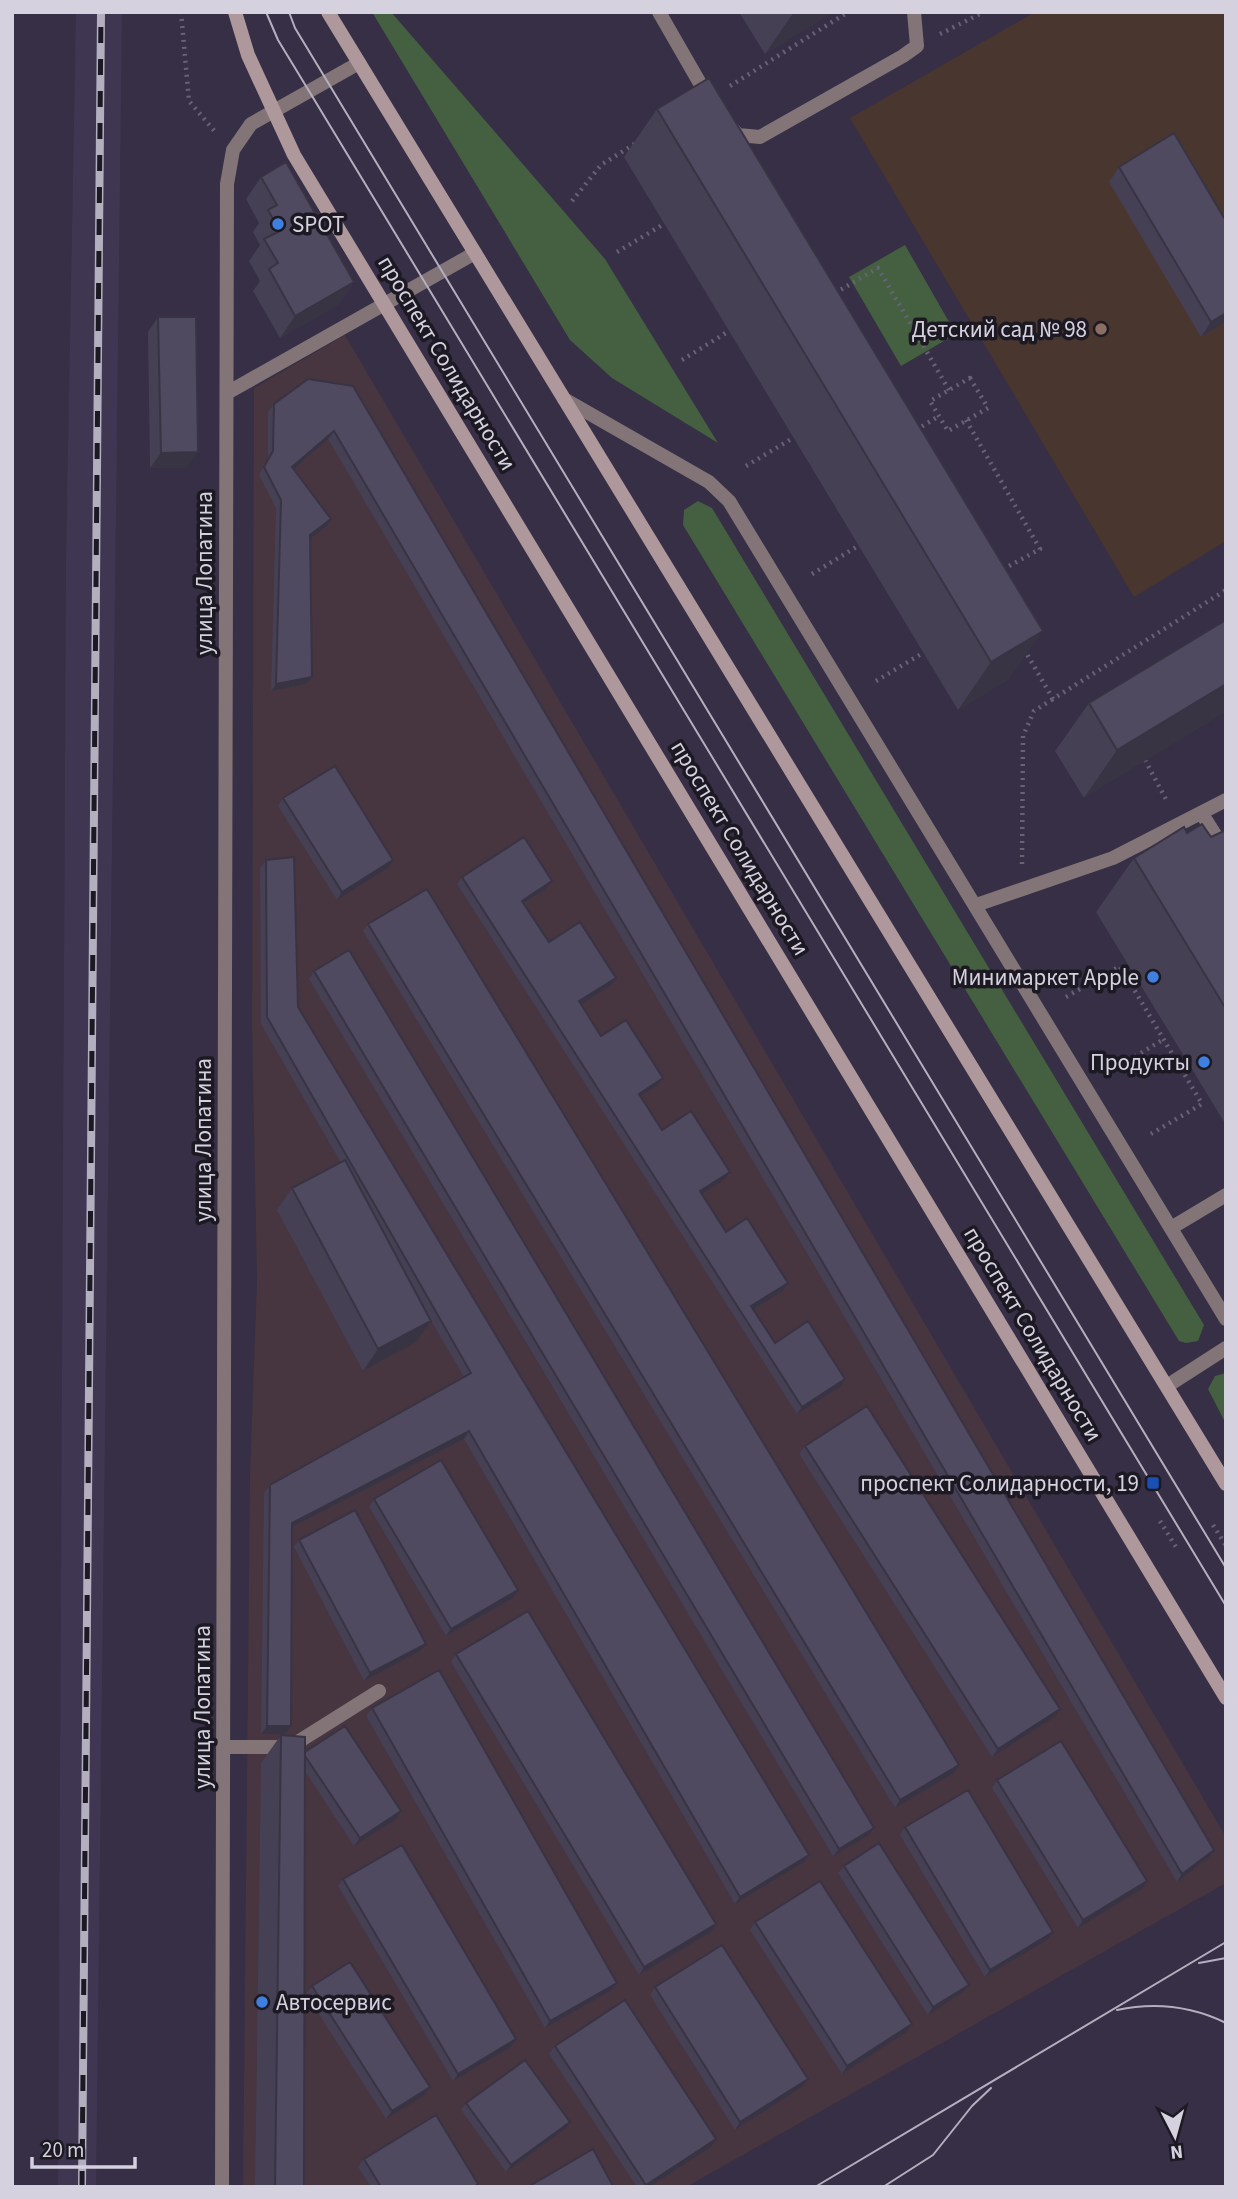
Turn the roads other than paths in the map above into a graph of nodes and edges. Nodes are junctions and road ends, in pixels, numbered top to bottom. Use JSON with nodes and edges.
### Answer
{"nodes":[{"id":1,"x":235,"y":12,"type":"edge"},
{"id":2,"x":328,"y":12,"type":"edge"},
{"id":3,"x":659,"y":12,"type":"edge"},
{"id":4,"x":914,"y":12,"type":"edge"},
{"id":5,"x":359,"y":63,"type":"junction"},
{"id":6,"x":273,"y":111,"type":"junction"},
{"id":7,"x":475,"y":253,"type":"junction"},
{"id":8,"x":386,"y":306,"type":"junction"},
{"id":9,"x":228,"y":393,"type":"junction"},
{"id":10,"x":564,"y":400,"type":"junction"},
{"id":11,"x":1226,"y":800,"type":"edge"},
{"id":12,"x":1202,"y":814,"type":"junction"},
{"id":13,"x":1226,"y":852,"type":"edge"},
{"id":14,"x":976,"y":905,"type":"junction"},
{"id":15,"x":1226,"y":1195,"type":"edge"},
{"id":16,"x":1171,"y":1228,"type":"junction"},
{"id":17,"x":1226,"y":1318,"type":"edge"},
{"id":18,"x":1226,"y":1348,"type":"edge"},
{"id":19,"x":1167,"y":1386,"type":"junction"},
{"id":20,"x":1226,"y":1484,"type":"edge"},
{"id":21,"x":379,"y":1691,"type":"dead end"},
{"id":22,"x":1226,"y":1698,"type":"edge"},
{"id":23,"x":225,"y":1747,"type":"junction"},
{"id":24,"x":222,"y":2187,"type":"edge"}],
"edges":[{"from":1,"to":6,"type":"main road","name":"проспект Солидарности"},
{"from":2,"to":5,"type":"main road"},
{"from":3,"to":4,"type":"street"},
{"from":5,"to":6,"type":"street","name":"улица Лопатина"},
{"from":5,"to":7,"type":"main road"},
{"from":6,"to":8,"type":"main road","name":"проспект Солидарности"},
{"from":6,"to":9,"type":"street","name":"улица Лопатина"},
{"from":7,"to":8,"type":"street"},
{"from":7,"to":10,"type":"main road"},
{"from":8,"to":9,"type":"street"},
{"from":8,"to":22,"type":"main road","name":"проспект Солидарности"},
{"from":9,"to":23,"type":"street","name":"улица Лопатина"},
{"from":10,"to":14,"type":"street"},
{"from":10,"to":19,"type":"main road"},
{"from":11,"to":12,"type":"street"},
{"from":12,"to":13,"type":"street"},
{"from":12,"to":14,"type":"street"},
{"from":14,"to":16,"type":"street"},
{"from":15,"to":16,"type":"street"},
{"from":16,"to":17,"type":"street"},
{"from":18,"to":19,"type":"street"},
{"from":19,"to":20,"type":"main road"},
{"from":21,"to":23,"type":"street"},
{"from":23,"to":24,"type":"street","name":"улица Лопатина"}]}
